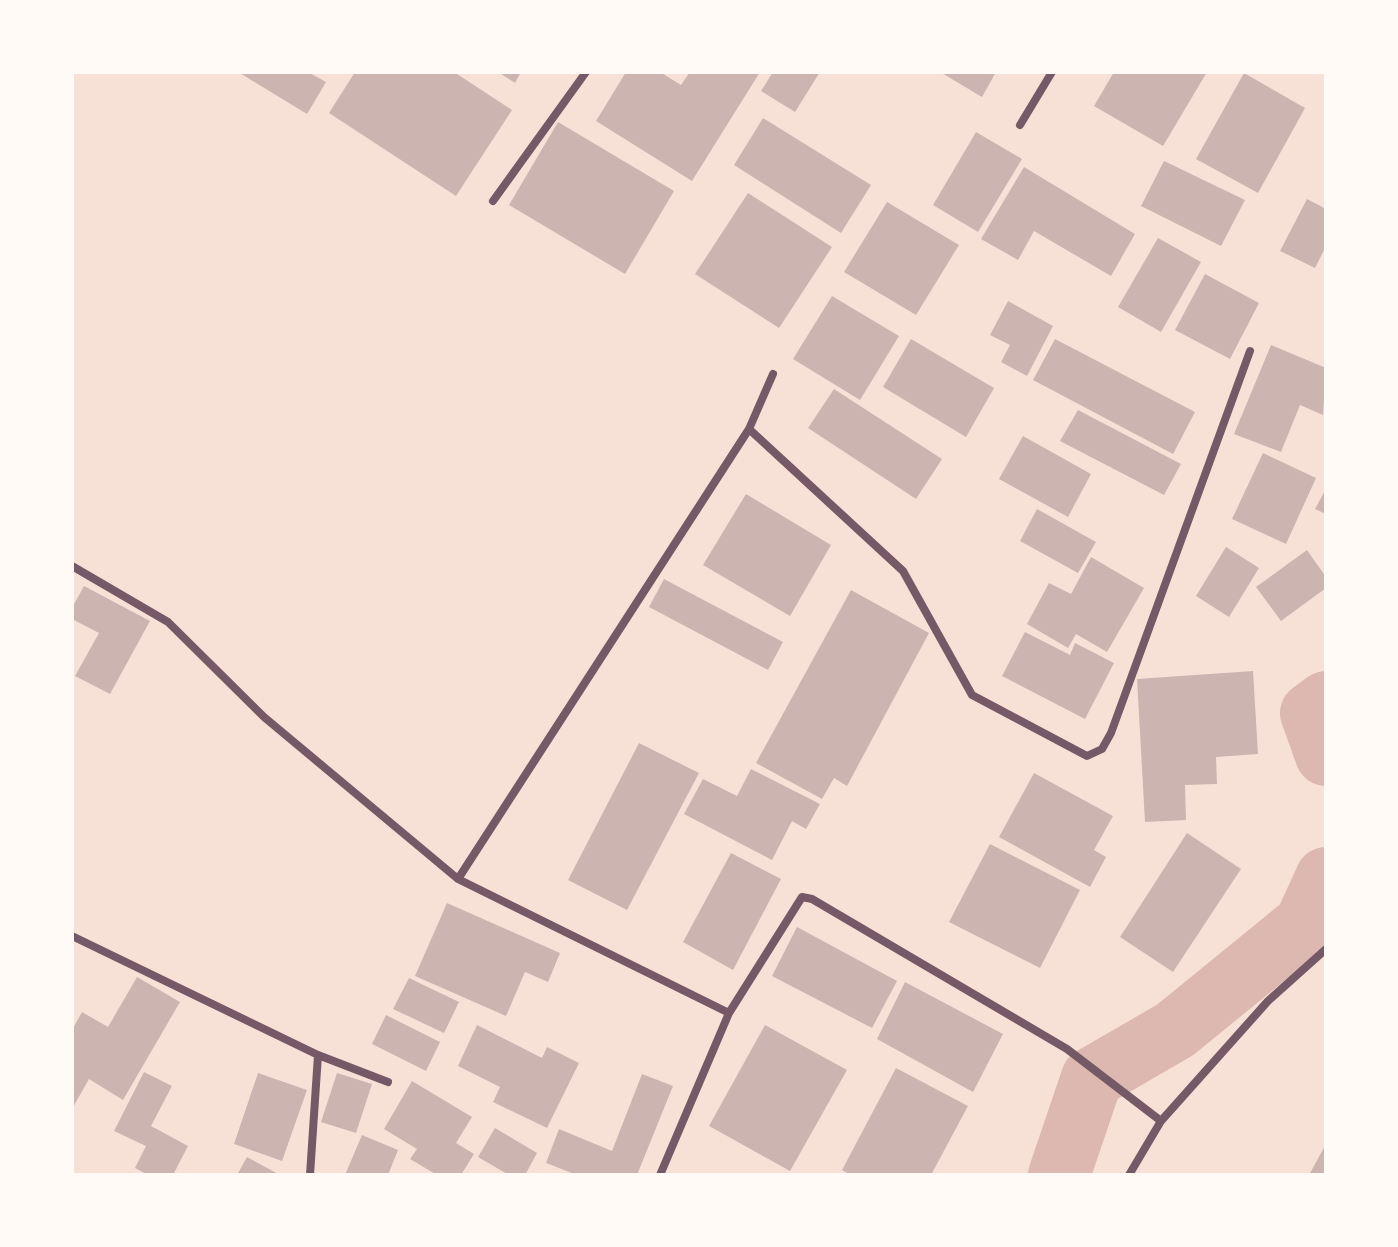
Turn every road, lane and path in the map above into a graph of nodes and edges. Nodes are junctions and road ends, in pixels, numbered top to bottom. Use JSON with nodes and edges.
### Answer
{"nodes":[{"id":1,"x":586,"y":72,"type":"edge"},
{"id":2,"x":1052,"y":72,"type":"edge"},
{"id":3,"x":1020,"y":125,"type":"dead end"},
{"id":4,"x":493,"y":201,"type":"dead end"},
{"id":5,"x":1250,"y":351,"type":"dead end"},
{"id":6,"x":773,"y":374,"type":"dead end"},
{"id":7,"x":749,"y":429,"type":"junction"},
{"id":8,"x":72,"y":566,"type":"edge"},
{"id":9,"x":458,"y":879,"type":"junction"},
{"id":10,"x":72,"y":936,"type":"edge"},
{"id":11,"x":1326,"y":949,"type":"edge"},
{"id":12,"x":729,"y":1013,"type":"junction"},
{"id":13,"x":318,"y":1055,"type":"junction"},
{"id":14,"x":388,"y":1082,"type":"dead end"},
{"id":15,"x":1161,"y":1121,"type":"junction"},
{"id":16,"x":310,"y":1175,"type":"edge"},
{"id":17,"x":660,"y":1175,"type":"edge"},
{"id":18,"x":1129,"y":1175,"type":"edge"}],
"edges":[{"from":1,"to":4,"type":"street"},
{"from":2,"to":3,"type":"street"},
{"from":5,"to":7,"type":"street"},
{"from":6,"to":7,"type":"street"},
{"from":7,"to":9,"type":"street"},
{"from":8,"to":9,"type":"street"},
{"from":9,"to":12,"type":"street"},
{"from":10,"to":13,"type":"street"},
{"from":11,"to":15,"type":"street"},
{"from":12,"to":15,"type":"street"},
{"from":12,"to":17,"type":"street"},
{"from":13,"to":14,"type":"street"},
{"from":13,"to":16,"type":"street"},
{"from":15,"to":18,"type":"street"}]}
